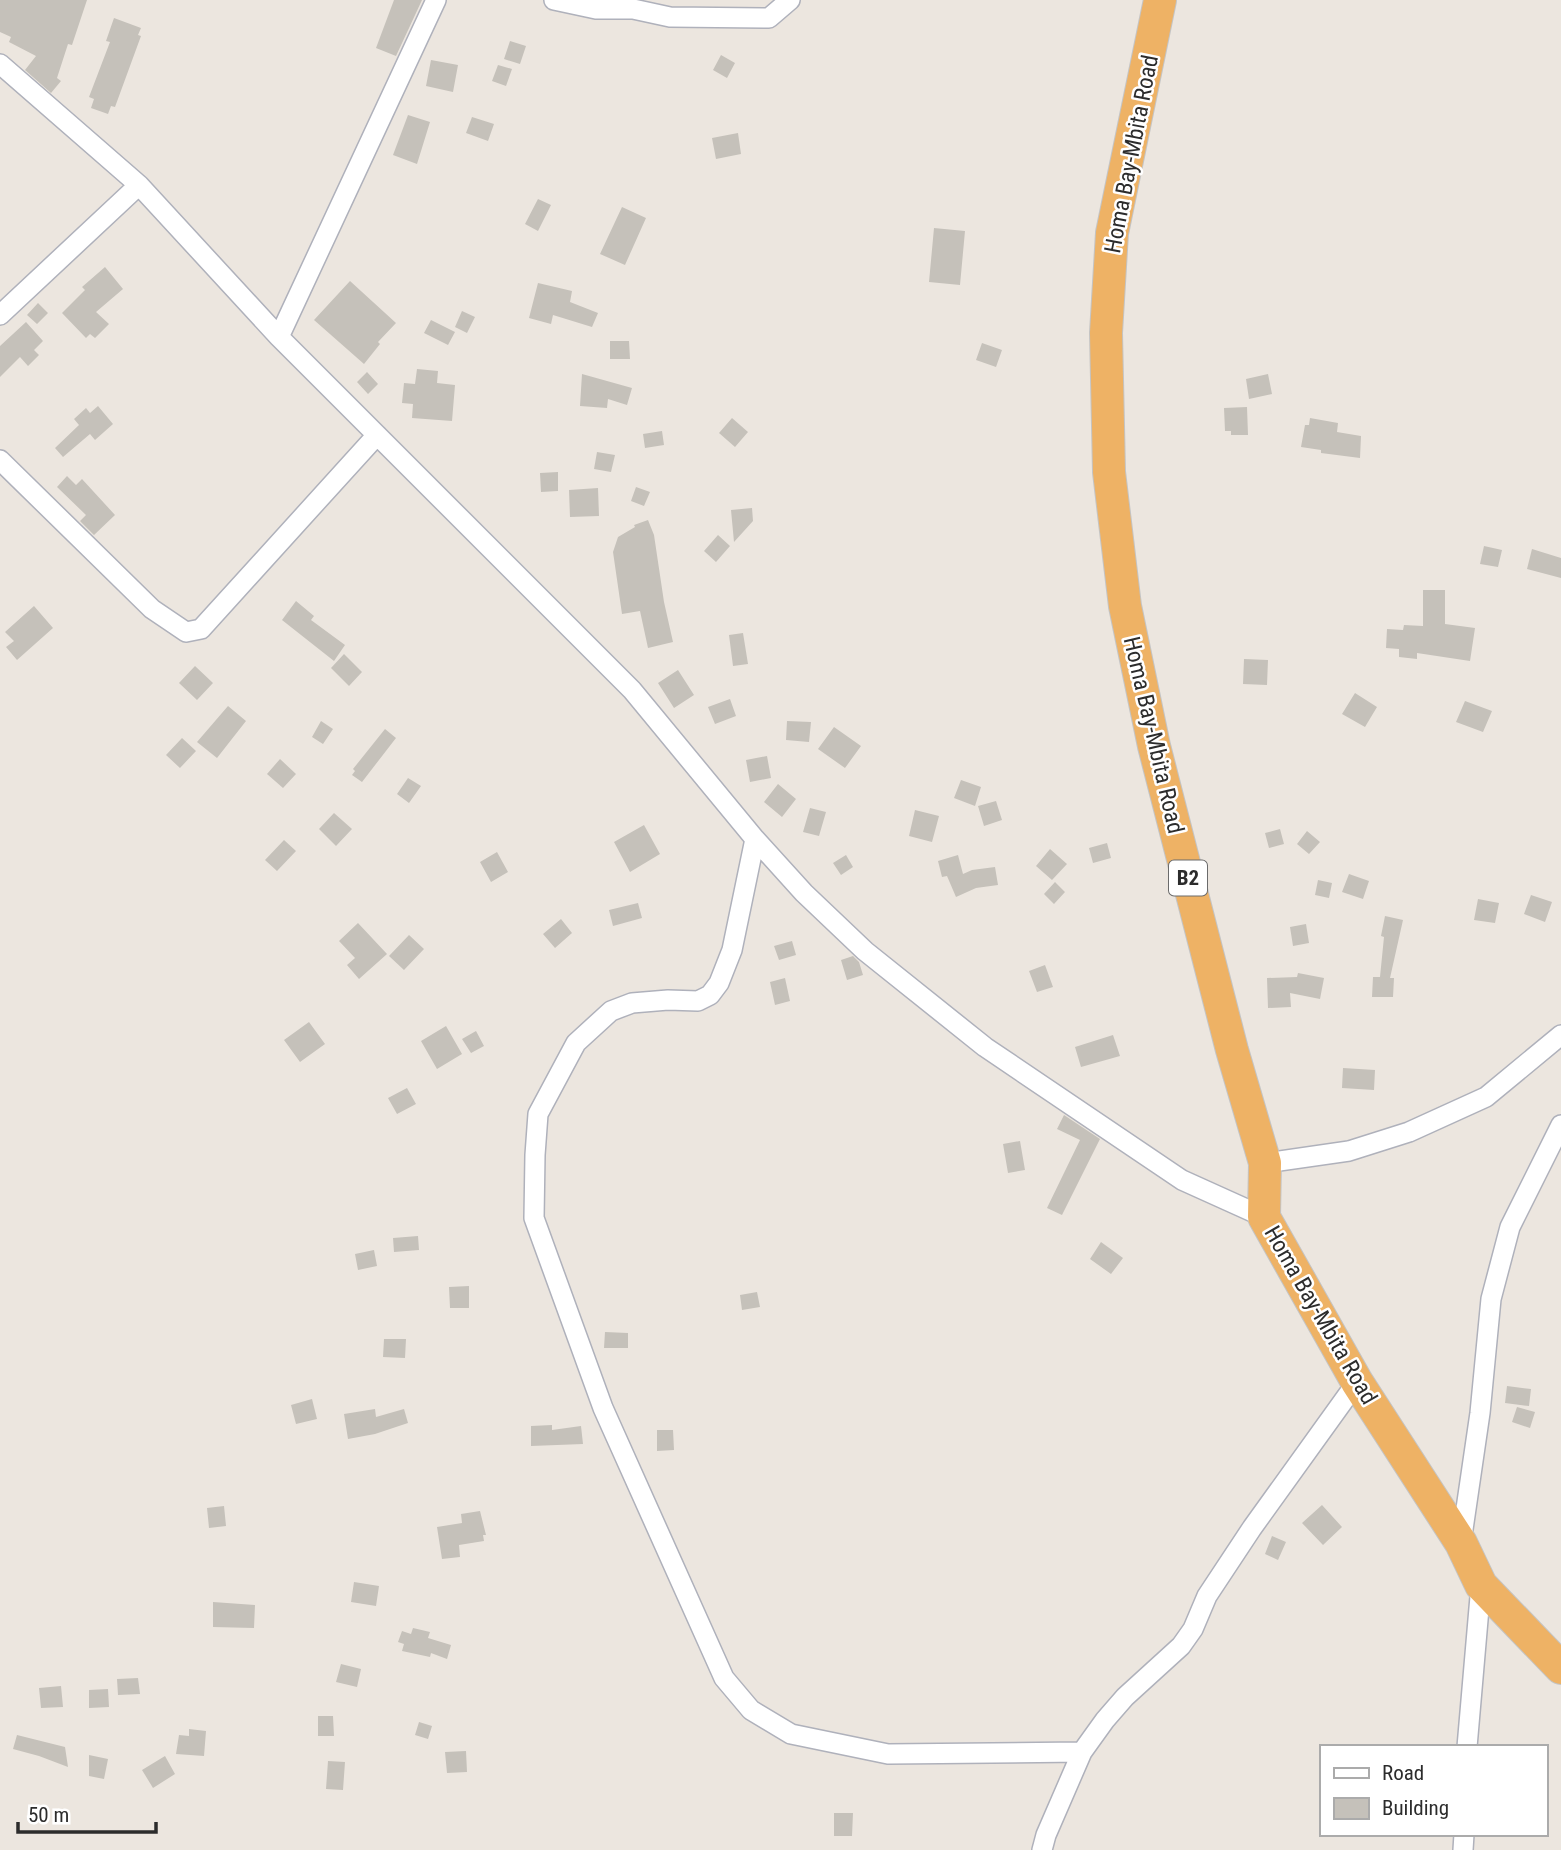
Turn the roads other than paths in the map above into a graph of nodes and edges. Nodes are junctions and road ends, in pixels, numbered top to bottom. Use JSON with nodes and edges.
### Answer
{"nodes":[{"id":1,"x":436,"y":0,"type":"edge"},
{"id":2,"x":554,"y":0,"type":"edge"},
{"id":3,"x":790,"y":0,"type":"edge"},
{"id":4,"x":1160,"y":0,"type":"edge"},
{"id":5,"x":0,"y":64,"type":"edge"},
{"id":6,"x":139,"y":185,"type":"junction"},
{"id":7,"x":0,"y":315,"type":"edge"},
{"id":8,"x":279,"y":337,"type":"junction"},
{"id":9,"x":377,"y":435,"type":"junction"},
{"id":10,"x":0,"y":460,"type":"edge"},
{"id":11,"x":755,"y":839,"type":"junction"},
{"id":12,"x":1561,"y":1035,"type":"edge"},
{"id":13,"x":1561,"y":1125,"type":"edge"},
{"id":14,"x":1265,"y":1163,"type":"junction"},
{"id":15,"x":1264,"y":1217,"type":"junction"},
{"id":16,"x":1357,"y":1381,"type":"junction"},
{"id":17,"x":1461,"y":1543,"type":"junction"},
{"id":18,"x":1481,"y":1585,"type":"junction"},
{"id":19,"x":1561,"y":1668,"type":"edge"},
{"id":20,"x":1467,"y":1745,"type":"edge"},
{"id":21,"x":1082,"y":1752,"type":"junction"},
{"id":22,"x":1042,"y":1850,"type":"edge"}],
"edges":[{"from":1,"to":8,"type":"street"},
{"from":2,"to":3,"type":"street"},
{"from":4,"to":14,"type":"highway","name":"Homa Bay-Mbita Road","number":"B2"},
{"from":5,"to":6,"type":"street"},
{"from":6,"to":7,"type":"street"},
{"from":6,"to":8,"type":"street"},
{"from":8,"to":9,"type":"street"},
{"from":9,"to":10,"type":"street"},
{"from":9,"to":11,"type":"street"},
{"from":11,"to":15,"type":"street"},
{"from":11,"to":21,"type":"street"},
{"from":12,"to":14,"type":"street"},
{"from":13,"to":17,"type":"street"},
{"from":14,"to":15,"type":"highway","name":"Homa Bay-Mbita Road","number":"B2"},
{"from":15,"to":16,"type":"highway","name":"Homa Bay-Mbita Road"},
{"from":16,"to":17,"type":"highway","name":"Homa Bay-Mbita Road"},
{"from":16,"to":21,"type":"street"},
{"from":17,"to":18,"type":"highway","name":"Homa Bay-Mbita Road"},
{"from":18,"to":19,"type":"highway","name":"Homa Bay-Mbita Road"},
{"from":18,"to":20,"type":"street"},
{"from":21,"to":22,"type":"street"}]}
